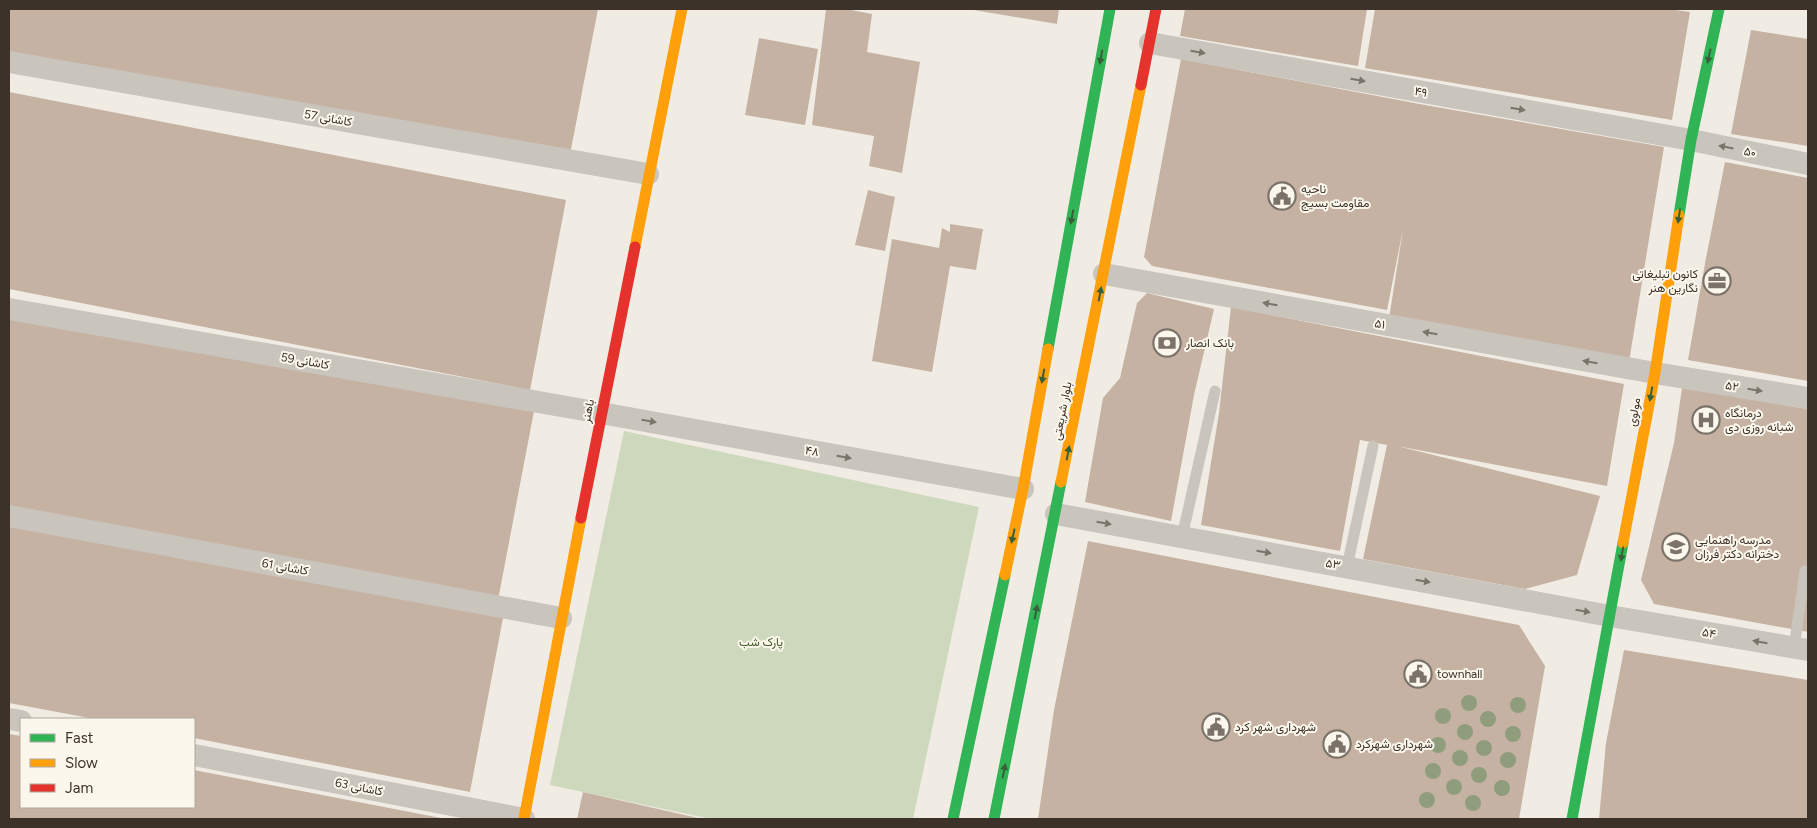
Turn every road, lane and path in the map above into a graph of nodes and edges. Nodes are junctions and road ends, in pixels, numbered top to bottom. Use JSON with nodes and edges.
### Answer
{"nodes":[{"id":1,"x":682,"y":9,"type":"edge"},
{"id":2,"x":1110,"y":9,"type":"edge"},
{"id":3,"x":1156,"y":9,"type":"edge"},
{"id":4,"x":1718,"y":9,"type":"edge"},
{"id":5,"x":1150,"y":43,"type":"junction"},
{"id":6,"x":9,"y":62,"type":"edge"},
{"id":7,"x":1691,"y":140,"type":"junction"},
{"id":8,"x":1808,"y":164,"type":"edge"},
{"id":9,"x":648,"y":174,"type":"junction"},
{"id":10,"x":1104,"y":274,"type":"junction"},
{"id":11,"x":9,"y":309,"type":"edge"},
{"id":12,"x":1655,"y":373,"type":"junction"},
{"id":13,"x":1214,"y":391,"type":"dead end"},
{"id":14,"x":1808,"y":398,"type":"edge"},
{"id":15,"x":601,"y":413,"type":"junction"},
{"id":16,"x":1373,"y":446,"type":"dead end"},
{"id":17,"x":1039,"y":502,"type":"junction"},
{"id":18,"x":9,"y":516,"type":"edge"},
{"id":19,"x":1182,"y":537,"type":"junction"},
{"id":20,"x":1347,"y":567,"type":"junction"},
{"id":21,"x":1805,"y":571,"type":"dead end"},
{"id":22,"x":1610,"y":616,"type":"junction"},
{"id":23,"x":561,"y":618,"type":"junction"},
{"id":24,"x":1801,"y":649,"type":"edge"},
{"id":25,"x":195,"y":755,"type":"edge"},
{"id":26,"x":524,"y":819,"type":"edge"},
{"id":27,"x":953,"y":819,"type":"edge"},
{"id":28,"x":994,"y":819,"type":"edge"},
{"id":29,"x":1572,"y":819,"type":"edge"}],
"edges":[{"from":1,"to":9,"type":"main road","name":"باهنر"},
{"from":2,"to":17,"type":"main road","name":"بلوار شریعتی","one_way":true},
{"from":3,"to":5,"type":"main road","name":"بلوار شریعتی"},
{"from":4,"to":7,"type":"main road","name":"مولوی","one_way":true},
{"from":5,"to":7,"type":"street","name":"۴۹","one_way":true},
{"from":5,"to":10,"type":"main road","name":"بلوار شریعتی"},
{"from":6,"to":9,"type":"street","name":"کاشانی 57"},
{"from":8,"to":7,"type":"street","name":"۵۰","one_way":true},
{"from":7,"to":12,"type":"main road","name":"مولوی","one_way":true},
{"from":9,"to":15,"type":"main road","name":"باهنر"},
{"from":12,"to":10,"type":"street","name":"۵۱","one_way":true},
{"from":17,"to":10,"type":"main road","name":"بلوار شریعتی","one_way":true},
{"from":11,"to":15,"type":"street","name":"کاشانی 59"},
{"from":12,"to":14,"type":"street","name":"۵۲","one_way":true},
{"from":12,"to":22,"type":"main road","name":"مولوی","one_way":true},
{"from":13,"to":19,"type":"lane"},
{"from":15,"to":17,"type":"street","name":"۴۸","one_way":true},
{"from":15,"to":23,"type":"main road","name":"باهنر"},
{"from":16,"to":20,"type":"lane"},
{"from":17,"to":19,"type":"street","name":"۵۳","one_way":true},
{"from":17,"to":27,"type":"main road","name":"بلوار شریعتی","one_way":true},
{"from":28,"to":17,"type":"main road","name":"بلوار شریعتی","one_way":true},
{"from":18,"to":23,"type":"street","name":"کاشانی 61"},
{"from":19,"to":20,"type":"street","name":"۵۳","one_way":true},
{"from":20,"to":22,"type":"street","name":"۵۳","one_way":true},
{"from":21,"to":24,"type":"lane"},
{"from":24,"to":22,"type":"street","name":"۵۴","one_way":true},
{"from":22,"to":29,"type":"main road","name":"مولوی"},
{"from":23,"to":26,"type":"main road","name":"باهنر"},
{"from":25,"to":26,"type":"street","name":"کاشانی 63"}]}
